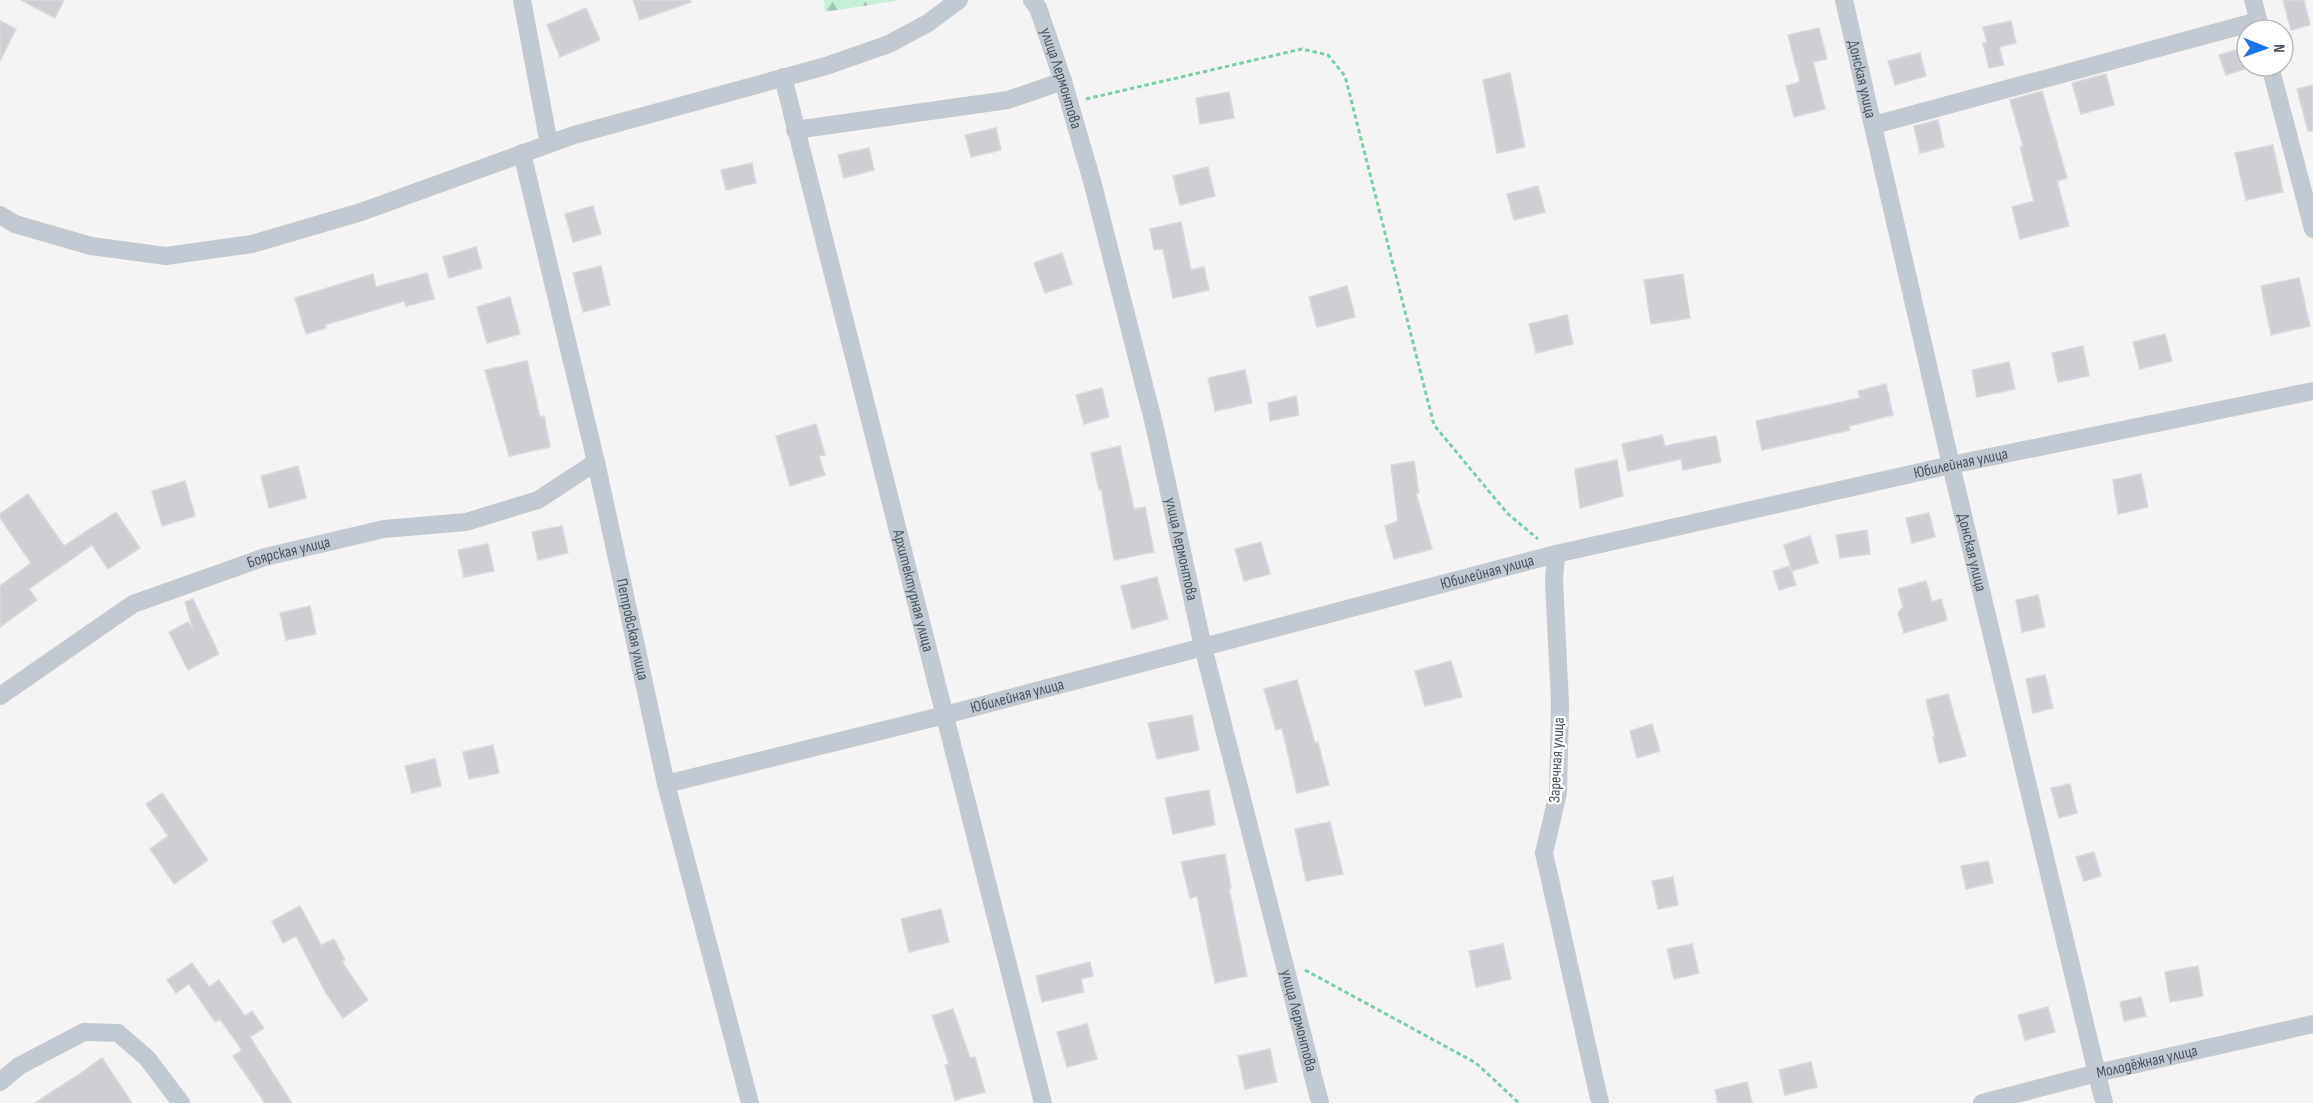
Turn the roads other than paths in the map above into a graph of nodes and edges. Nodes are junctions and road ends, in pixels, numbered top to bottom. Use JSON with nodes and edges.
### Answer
{"nodes":[{"id":1,"x":522,"y":0,"type":"edge"},
{"id":2,"x":959,"y":0,"type":"edge"},
{"id":3,"x":1032,"y":0,"type":"edge"},
{"id":4,"x":1844,"y":0,"type":"edge"},
{"id":5,"x":2253,"y":0,"type":"edge"},
{"id":6,"x":2258,"y":18,"type":"edge"},
{"id":7,"x":2235,"y":31,"type":"edge"},
{"id":8,"x":783,"y":77,"type":"junction"},
{"id":9,"x":2273,"y":78,"type":"edge"},
{"id":10,"x":1063,"y":81,"type":"junction"},
{"id":11,"x":1874,"y":125,"type":"junction"},
{"id":12,"x":795,"y":130,"type":"junction"},
{"id":13,"x":549,"y":144,"type":"junction"},
{"id":14,"x":522,"y":153,"type":"junction"},
{"id":15,"x":0,"y":215,"type":"edge"},
{"id":16,"x":2313,"y":228,"type":"edge"},
{"id":17,"x":2313,"y":391,"type":"edge"},
{"id":18,"x":596,"y":462,"type":"junction"},
{"id":19,"x":1951,"y":465,"type":"junction"},
{"id":20,"x":1556,"y":554,"type":"junction"},
{"id":21,"x":1203,"y":647,"type":"junction"},
{"id":22,"x":0,"y":696,"type":"edge"},
{"id":23,"x":945,"y":715,"type":"junction"},
{"id":24,"x":666,"y":784,"type":"junction"},
{"id":25,"x":2313,"y":1024,"type":"edge"},
{"id":26,"x":2097,"y":1073,"type":"junction"},
{"id":27,"x":0,"y":1082,"type":"edge"},
{"id":28,"x":181,"y":1103,"type":"edge"},
{"id":29,"x":750,"y":1103,"type":"edge"},
{"id":30,"x":1043,"y":1103,"type":"edge"},
{"id":31,"x":1320,"y":1103,"type":"edge"},
{"id":32,"x":1600,"y":1103,"type":"edge"},
{"id":33,"x":1982,"y":1103,"type":"edge"},
{"id":34,"x":2104,"y":1103,"type":"edge"}],
"edges":[{"from":1,"to":13,"type":"street"},
{"from":2,"to":8,"type":"street"},
{"from":3,"to":10,"type":"street","name":"улица Лермонтова"},
{"from":4,"to":11,"type":"street","name":"Донская улица"},
{"from":5,"to":6,"type":"street"},
{"from":7,"to":11,"type":"street"},
{"from":8,"to":12,"type":"street","name":"Архитектурная улица"},
{"from":8,"to":13,"type":"street"},
{"from":9,"to":16,"type":"street"},
{"from":10,"to":12,"type":"street"},
{"from":10,"to":21,"type":"street","name":"улица Лермонтова"},
{"from":11,"to":19,"type":"street","name":"Донская улица"},
{"from":12,"to":23,"type":"street","name":"Архитектурная улица"},
{"from":13,"to":14,"type":"street"},
{"from":14,"to":15,"type":"street"},
{"from":14,"to":18,"type":"street","name":"Петровская улица"},
{"from":17,"to":19,"type":"street","name":"Юбилейная улица"},
{"from":18,"to":22,"type":"street","name":"Боярская улица"},
{"from":18,"to":24,"type":"street","name":"Петровская улица"},
{"from":19,"to":20,"type":"street","name":"Юбилейная улица"},
{"from":19,"to":26,"type":"street","name":"Донская улица"},
{"from":20,"to":21,"type":"street","name":"Юбилейная улица"},
{"from":20,"to":32,"type":"street","name":"Заречная улица"},
{"from":21,"to":23,"type":"street","name":"Юбилейная улица"},
{"from":21,"to":31,"type":"street","name":"улица Лермонтова"},
{"from":23,"to":24,"type":"street","name":"Юбилейная улица"},
{"from":23,"to":30,"type":"street","name":"Архитектурная улица"},
{"from":24,"to":29,"type":"street","name":"Петровская улица"},
{"from":25,"to":26,"type":"street","name":"Молодёжная улица"},
{"from":26,"to":33,"type":"street","name":"Молодёжная улица"},
{"from":26,"to":34,"type":"street","name":"Донская улица"},
{"from":27,"to":28,"type":"street"}]}
